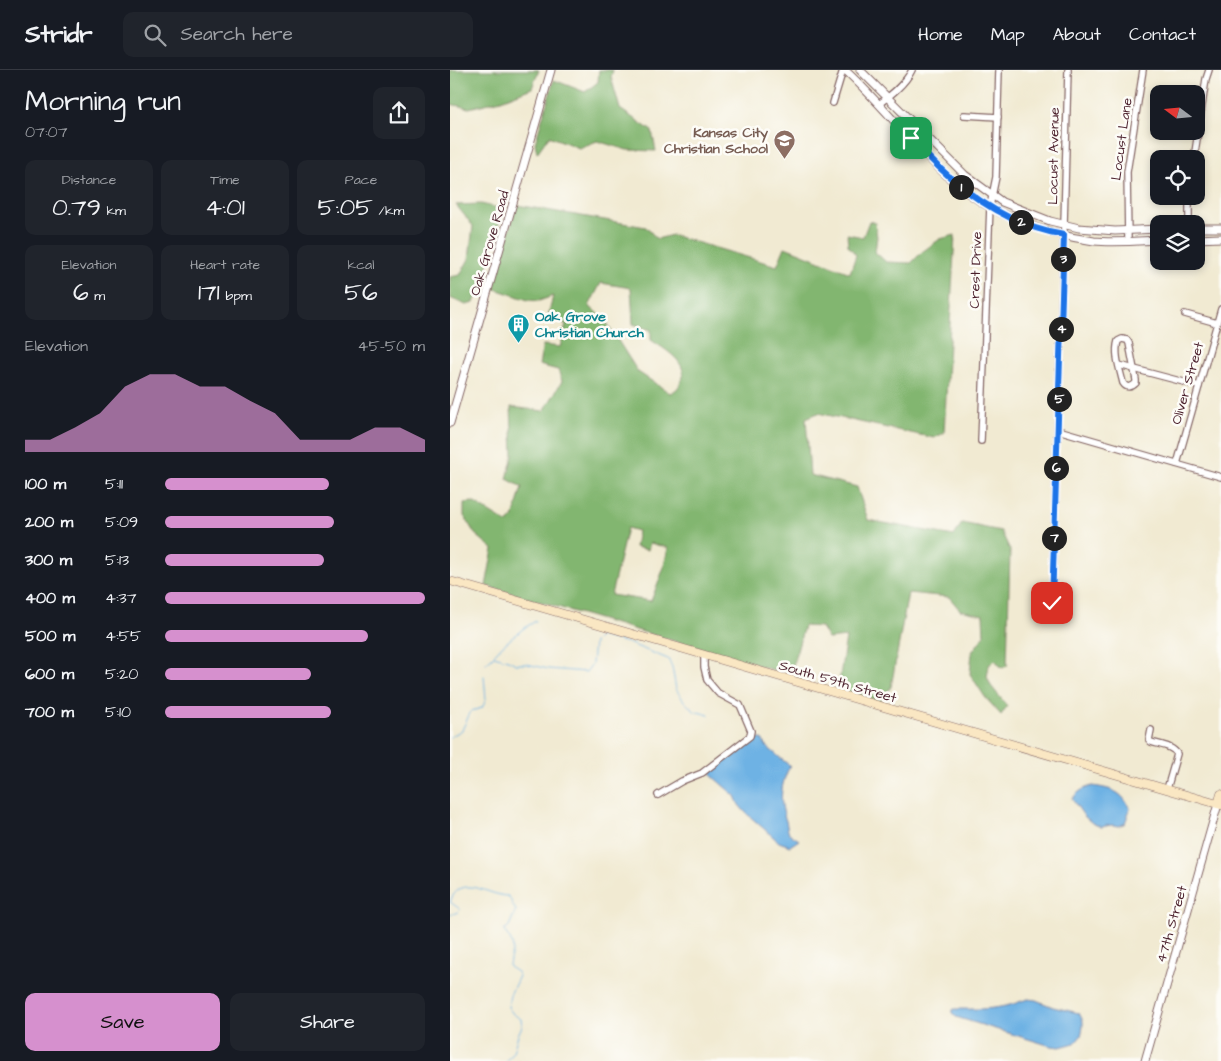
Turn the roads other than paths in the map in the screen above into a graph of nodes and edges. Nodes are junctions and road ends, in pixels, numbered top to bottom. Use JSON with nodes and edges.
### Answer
{"nodes":[{"id":1,"x":551,"y":70,"type":"edge"},
{"id":2,"x":844,"y":70,"type":"edge"},
{"id":3,"x":860,"y":70,"type":"edge"},
{"id":4,"x":912,"y":70,"type":"edge"},
{"id":5,"x":999,"y":70,"type":"edge"},
{"id":6,"x":1068,"y":70,"type":"edge"},
{"id":7,"x":1143,"y":70,"type":"edge"},
{"id":8,"x":1209,"y":70,"type":"edge"},
{"id":9,"x":888,"y":98,"type":"junction"},
{"id":10,"x":833,"y":103,"type":"dead end"},
{"id":11,"x":879,"y":104,"type":"junction"},
{"id":12,"x":964,"y":115,"type":"dead end"},
{"id":13,"x":998,"y":117,"type":"junction"},
{"id":14,"x":1195,"y":150,"type":"edge"},
{"id":15,"x":992,"y":195,"type":"junction"},
{"id":16,"x":990,"y":206,"type":"junction"},
{"id":17,"x":1064,"y":225,"type":"junction"},
{"id":18,"x":1205,"y":228,"type":"edge"},
{"id":19,"x":1221,"y":228,"type":"edge"},
{"id":20,"x":1150,"y":230,"type":"edge"},
{"id":21,"x":1128,"y":231,"type":"junction"},
{"id":22,"x":1064,"y":235,"type":"junction"},
{"id":23,"x":1221,"y":238,"type":"edge"},
{"id":24,"x":1205,"y":239,"type":"edge"},
{"id":25,"x":1150,"y":240,"type":"edge"},
{"id":26,"x":1128,"y":241,"type":"junction"},
{"id":27,"x":1221,"y":309,"type":"edge"},
{"id":28,"x":1186,"y":314,"type":"dead end"},
{"id":29,"x":1217,"y":323,"type":"junction"},
{"id":30,"x":1119,"y":365,"type":"junction"},
{"id":31,"x":1134,"y":368,"type":"junction"},
{"id":32,"x":1199,"y":386,"type":"junction"},
{"id":33,"x":450,"y":423,"type":"edge"},
{"id":34,"x":1058,"y":430,"type":"junction"},
{"id":35,"x":981,"y":441,"type":"dead end"},
{"id":36,"x":1177,"y":464,"type":"junction"},
{"id":37,"x":1221,"y":477,"type":"edge"},
{"id":38,"x":450,"y":581,"type":"edge"},
{"id":39,"x":1052,"y":603,"type":"dead end"},
{"id":40,"x":704,"y":655,"type":"junction"},
{"id":41,"x":1151,"y":730,"type":"dead end"},
{"id":42,"x":1167,"y":789,"type":"junction"},
{"id":43,"x":1221,"y":794,"type":"edge"},
{"id":44,"x":658,"y":796,"type":"dead end"},
{"id":45,"x":1219,"y":804,"type":"edge"},
{"id":46,"x":1145,"y":1061,"type":"edge"}],
"edges":[{"from":1,"to":33,"type":"street","name":"Oak Grove Road"},
{"from":2,"to":10,"type":"street"},
{"from":2,"to":11,"type":"street"},
{"from":3,"to":9,"type":"street"},
{"from":4,"to":9,"type":"street"},
{"from":5,"to":13,"type":"street","name":"Crest Drive"},
{"from":6,"to":17,"type":"street","name":"Locust Avenue"},
{"from":7,"to":21,"type":"street","name":"Locust Lane"},
{"from":8,"to":14,"type":"street"},
{"from":9,"to":11,"type":"street"},
{"from":9,"to":15,"type":"street"},
{"from":11,"to":16,"type":"street"},
{"from":12,"to":13,"type":"street"},
{"from":13,"to":15,"type":"street","name":"Crest Drive"},
{"from":15,"to":16,"type":"street","name":"Crest Drive"},
{"from":15,"to":17,"type":"street"},
{"from":16,"to":22,"type":"street"},
{"from":16,"to":35,"type":"street","name":"Crest Drive"},
{"from":17,"to":21,"type":"street"},
{"from":17,"to":22,"type":"street","name":"Locust Avenue"},
{"from":18,"to":19,"type":"street"},
{"from":20,"to":21,"type":"street"},
{"from":21,"to":26,"type":"street","name":"Locust Lane"},
{"from":22,"to":26,"type":"street"},
{"from":22,"to":34,"type":"street","name":"Locust Avenue"},
{"from":23,"to":24,"type":"street"},
{"from":25,"to":26,"type":"street"},
{"from":27,"to":29,"type":"street","name":"Oliver Street"},
{"from":28,"to":29,"type":"street"},
{"from":29,"to":32,"type":"street","name":"Oliver Street"},
{"from":30,"to":31,"type":"street"},
{"from":30,"to":31,"type":"street"},
{"from":30,"to":31,"type":"street"},
{"from":31,"to":32,"type":"street"},
{"from":32,"to":36,"type":"street","name":"Oliver Street"},
{"from":34,"to":36,"type":"street"},
{"from":34,"to":39,"type":"street","name":"Locust Avenue"},
{"from":36,"to":37,"type":"street"},
{"from":38,"to":40,"type":"main road","name":"South 59th Street"},
{"from":40,"to":42,"type":"main road","name":"South 59th Street"},
{"from":40,"to":44,"type":"street"},
{"from":41,"to":42,"type":"street"},
{"from":42,"to":45,"type":"main road","name":"South 59th Street"},
{"from":43,"to":45,"type":"main road","name":"47th Street"},
{"from":45,"to":46,"type":"street","name":"47th Street"}]}
